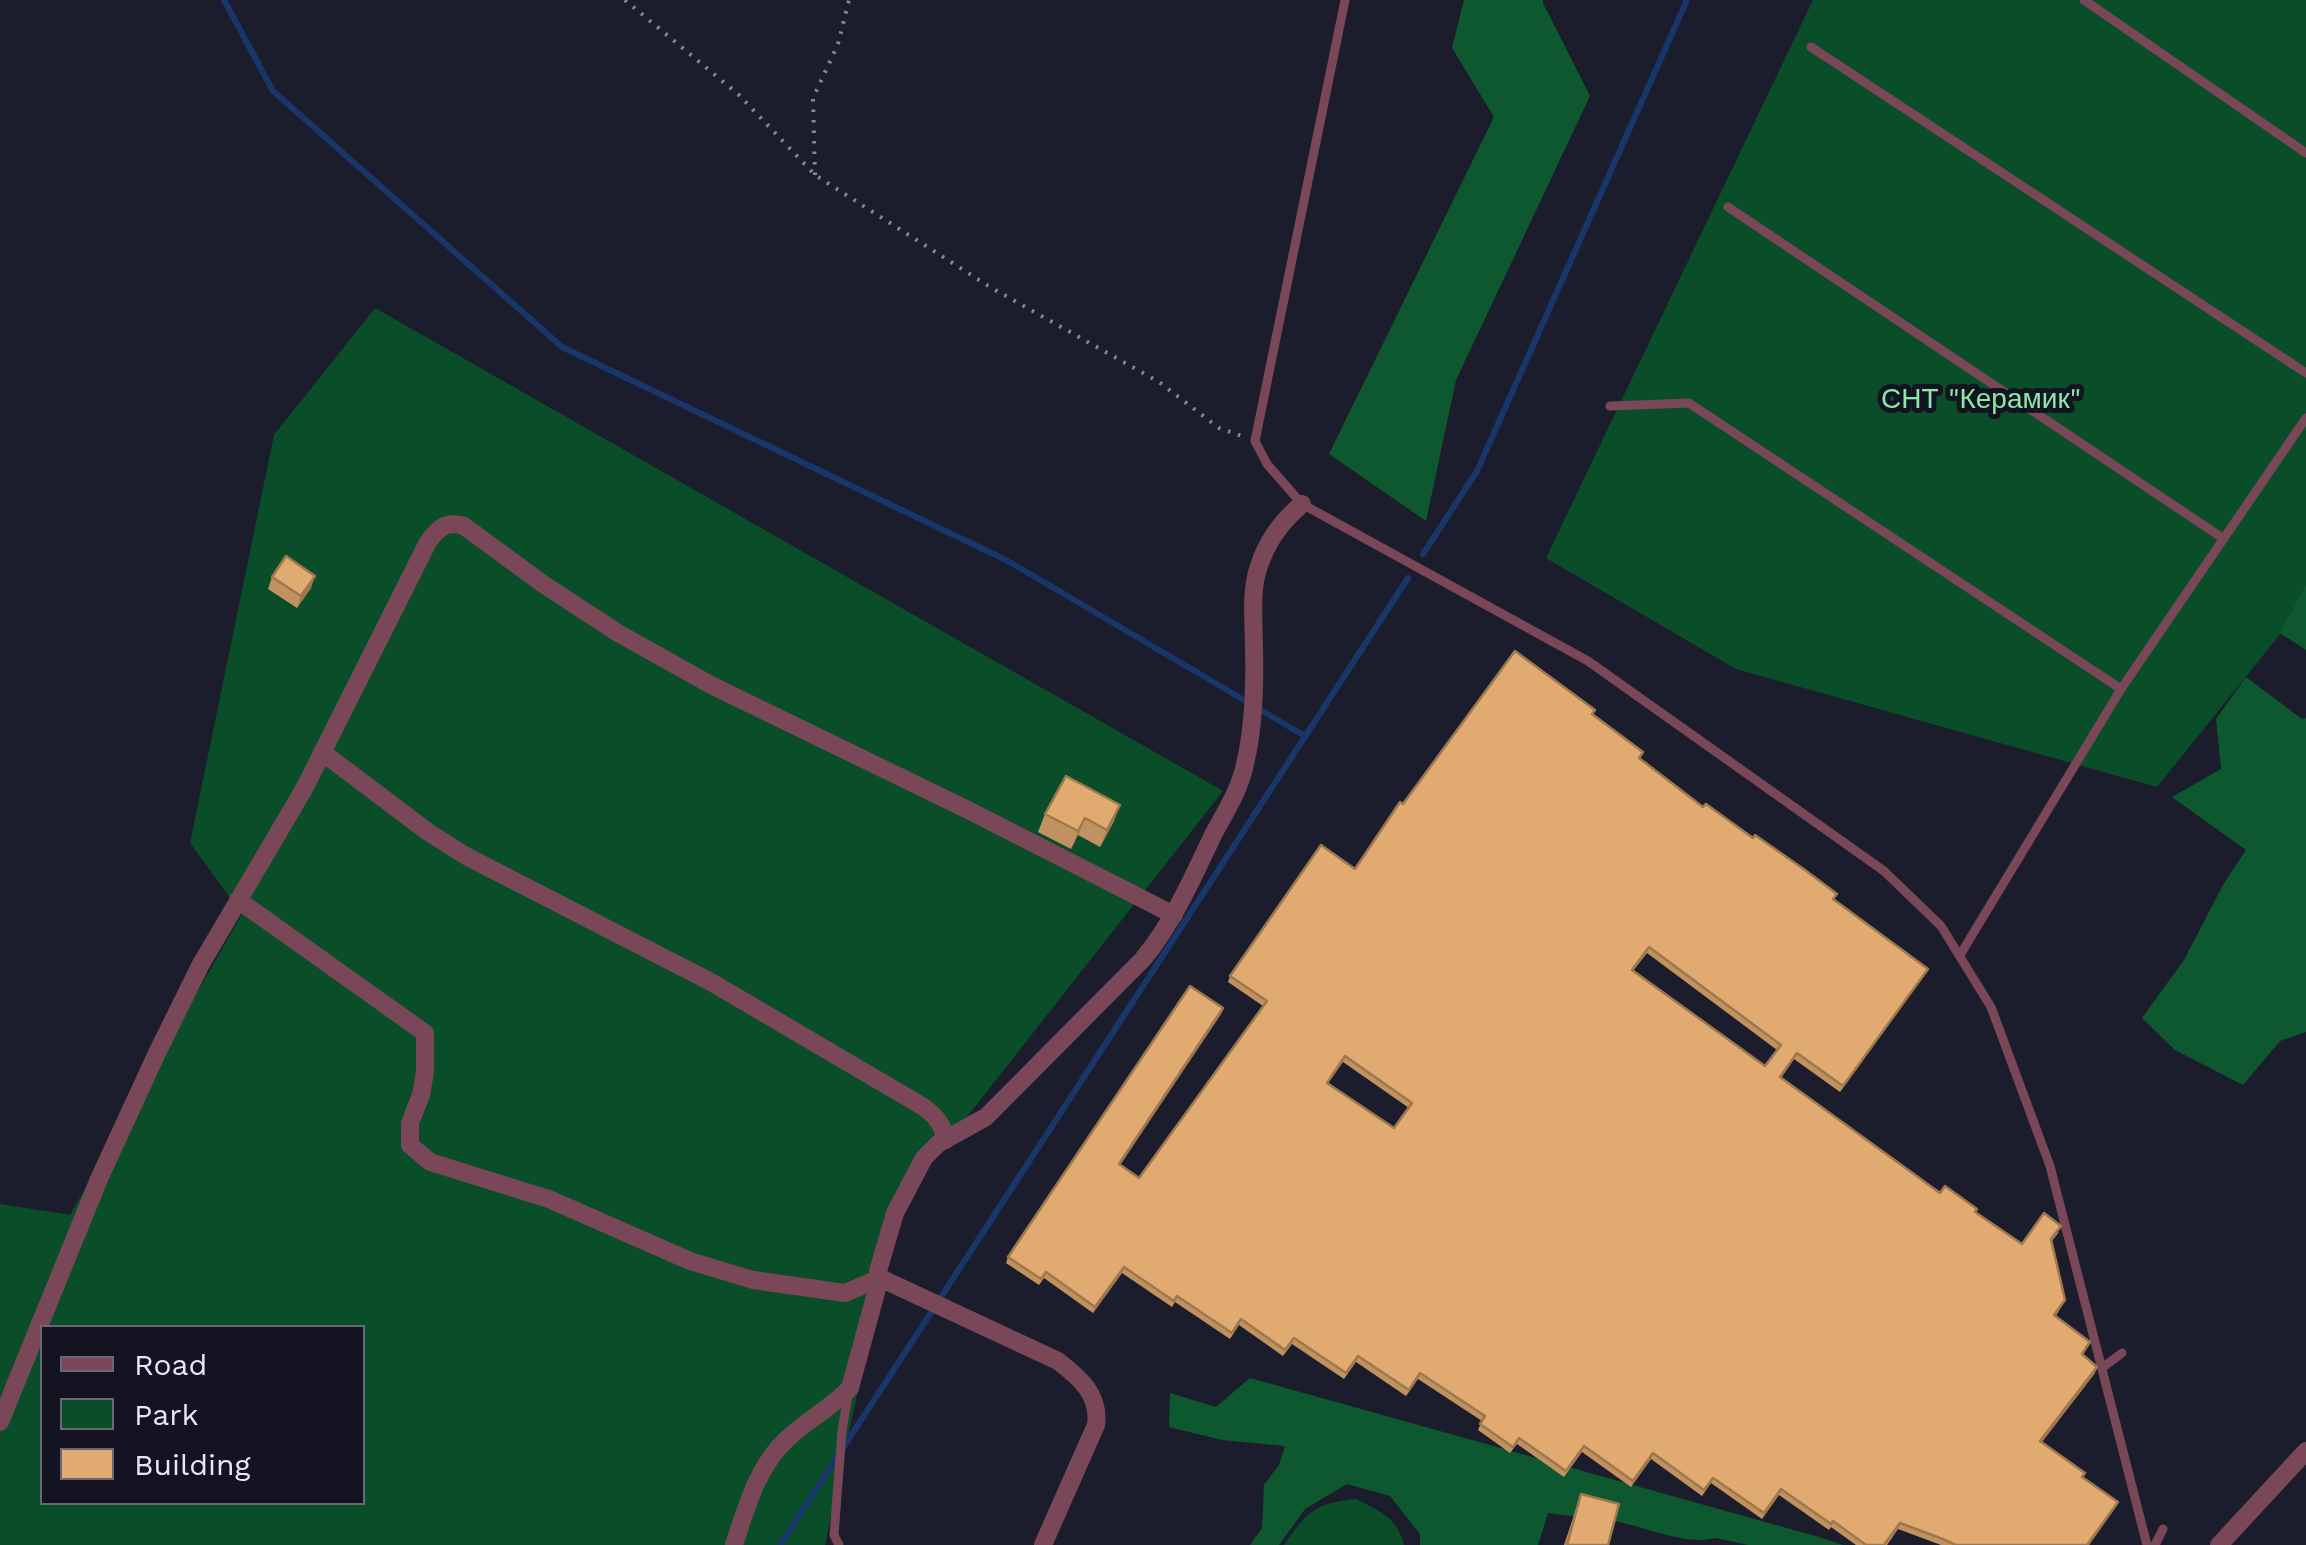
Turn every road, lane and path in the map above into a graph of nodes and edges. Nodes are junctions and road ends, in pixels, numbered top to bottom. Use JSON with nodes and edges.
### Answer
{"nodes":[{"id":1,"x":625,"y":0,"type":"edge"},
{"id":2,"x":849,"y":0,"type":"edge"},
{"id":3,"x":1344,"y":0,"type":"edge"},
{"id":4,"x":2084,"y":0,"type":"edge"},
{"id":5,"x":1811,"y":47,"type":"dead end"},
{"id":6,"x":2306,"y":153,"type":"edge"},
{"id":7,"x":815,"y":176,"type":"junction"},
{"id":8,"x":1728,"y":207,"type":"dead end"},
{"id":9,"x":2306,"y":372,"type":"edge"},
{"id":10,"x":1610,"y":406,"type":"dead end"},
{"id":11,"x":2306,"y":418,"type":"edge"},
{"id":12,"x":1254,"y":441,"type":"junction"},
{"id":13,"x":1302,"y":504,"type":"junction"},
{"id":14,"x":2224,"y":539,"type":"junction"},
{"id":15,"x":2120,"y":689,"type":"junction"},
{"id":16,"x":322,"y":752,"type":"junction"},
{"id":17,"x":238,"y":900,"type":"junction"},
{"id":18,"x":1174,"y":915,"type":"junction"},
{"id":19,"x":1960,"y":955,"type":"junction"},
{"id":20,"x":946,"y":1140,"type":"junction"},
{"id":21,"x":880,"y":1278,"type":"junction"},
{"id":22,"x":2122,"y":1353,"type":"dead end"},
{"id":23,"x":2102,"y":1368,"type":"junction"},
{"id":24,"x":850,"y":1388,"type":"junction"},
{"id":25,"x":0,"y":1422,"type":"edge"},
{"id":26,"x":2306,"y":1451,"type":"edge"},
{"id":27,"x":2162,"y":1528,"type":"dead end"},
{"id":28,"x":734,"y":1545,"type":"edge"},
{"id":29,"x":839,"y":1545,"type":"edge"},
{"id":30,"x":1043,"y":1545,"type":"edge"},
{"id":31,"x":2147,"y":1545,"type":"edge"},
{"id":32,"x":2155,"y":1545,"type":"edge"},
{"id":33,"x":2219,"y":1545,"type":"edge"}],
"edges":[{"from":1,"to":7,"type":"path"},
{"from":2,"to":7,"type":"path"},
{"from":3,"to":12,"type":"lane"},
{"from":4,"to":6,"type":"lane"},
{"from":5,"to":9,"type":"lane"},
{"from":7,"to":12,"type":"path"},
{"from":8,"to":14,"type":"lane"},
{"from":10,"to":15,"type":"lane"},
{"from":11,"to":14,"type":"lane"},
{"from":12,"to":13,"type":"lane"},
{"from":13,"to":18,"type":"street"},
{"from":13,"to":19,"type":"lane"},
{"from":14,"to":15,"type":"lane"},
{"from":15,"to":19,"type":"lane"},
{"from":16,"to":17,"type":"street"},
{"from":16,"to":18,"type":"street"},
{"from":16,"to":20,"type":"street"},
{"from":17,"to":21,"type":"street"},
{"from":17,"to":25,"type":"street"},
{"from":18,"to":20,"type":"street"},
{"from":19,"to":23,"type":"lane"},
{"from":20,"to":21,"type":"street"},
{"from":21,"to":24,"type":"street"},
{"from":21,"to":30,"type":"street"},
{"from":22,"to":23,"type":"lane"},
{"from":23,"to":31,"type":"lane"},
{"from":24,"to":28,"type":"street"},
{"from":24,"to":29,"type":"lane"},
{"from":26,"to":33,"type":"street"},
{"from":27,"to":32,"type":"lane"}]}
